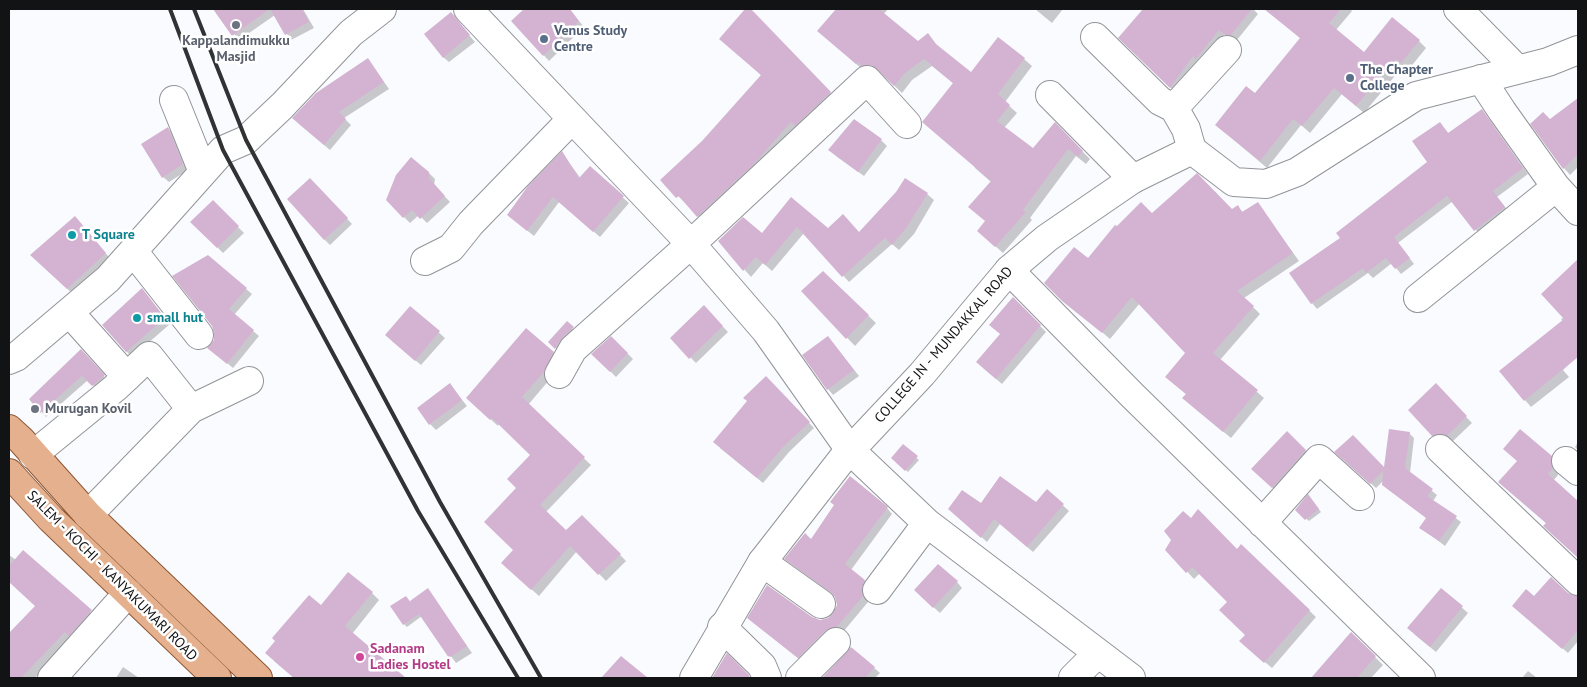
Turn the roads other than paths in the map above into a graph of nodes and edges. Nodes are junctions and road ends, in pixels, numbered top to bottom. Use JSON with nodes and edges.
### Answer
{"nodes":[{"id":1,"x":382,"y":9,"type":"edge"},
{"id":2,"x":468,"y":9,"type":"edge"},
{"id":3,"x":1458,"y":9,"type":"edge"},
{"id":4,"x":1095,"y":37,"type":"dead end"},
{"id":5,"x":1227,"y":50,"type":"dead end"},
{"id":6,"x":1578,"y":50,"type":"edge"},
{"id":7,"x":1517,"y":69,"type":"junction"},
{"id":8,"x":1482,"y":78,"type":"junction"},
{"id":9,"x":1050,"y":95,"type":"dead end"},
{"id":10,"x":174,"y":100,"type":"dead end"},
{"id":11,"x":1174,"y":108,"type":"junction"},
{"id":12,"x":571,"y":120,"type":"junction"},
{"id":13,"x":907,"y":124,"type":"dead end"},
{"id":14,"x":1192,"y":150,"type":"junction"},
{"id":15,"x":203,"y":172,"type":"junction"},
{"id":16,"x":1133,"y":179,"type":"junction"},
{"id":17,"x":1556,"y":187,"type":"junction"},
{"id":18,"x":1578,"y":211,"type":"edge"},
{"id":19,"x":691,"y":244,"type":"junction"},
{"id":20,"x":133,"y":251,"type":"junction"},
{"id":21,"x":425,"y":261,"type":"dead end"},
{"id":22,"x":1009,"y":270,"type":"junction"},
{"id":23,"x":1418,"y":298,"type":"dead end"},
{"id":24,"x":69,"y":312,"type":"junction"},
{"id":25,"x":199,"y":335,"type":"dead end"},
{"id":26,"x":9,"y":360,"type":"edge"},
{"id":27,"x":559,"y":374,"type":"dead end"},
{"id":28,"x":127,"y":377,"type":"junction"},
{"id":29,"x":249,"y":381,"type":"dead end"},
{"id":30,"x":191,"y":409,"type":"junction"},
{"id":31,"x":9,"y":429,"type":"edge"},
{"id":32,"x":1440,"y":448,"type":"dead end"},
{"id":33,"x":850,"y":450,"type":"junction"},
{"id":34,"x":33,"y":455,"type":"junction"},
{"id":35,"x":9,"y":473,"type":"edge"},
{"id":36,"x":9,"y":494,"type":"edge"},
{"id":37,"x":1360,"y":496,"type":"dead end"},
{"id":38,"x":88,"y":515,"type":"junction"},
{"id":39,"x":51,"y":519,"type":"junction"},
{"id":40,"x":927,"y":523,"type":"junction"},
{"id":41,"x":1262,"y":523,"type":"junction"},
{"id":42,"x":762,"y":562,"type":"junction"},
{"id":43,"x":1578,"y":581,"type":"edge"},
{"id":44,"x":877,"y":590,"type":"dead end"},
{"id":45,"x":128,"y":593,"type":"junction"},
{"id":46,"x":821,"y":604,"type":"dead end"},
{"id":47,"x":722,"y":627,"type":"junction"},
{"id":48,"x":836,"y":642,"type":"dead end"},
{"id":49,"x":1098,"y":653,"type":"junction"},
{"id":50,"x":52,"y":678,"type":"edge"},
{"id":51,"x":217,"y":678,"type":"edge"},
{"id":52,"x":258,"y":678,"type":"edge"},
{"id":53,"x":694,"y":678,"type":"edge"},
{"id":54,"x":767,"y":678,"type":"edge"},
{"id":55,"x":800,"y":678,"type":"edge"},
{"id":56,"x":1073,"y":678,"type":"edge"},
{"id":57,"x":1131,"y":678,"type":"edge"},
{"id":58,"x":1421,"y":678,"type":"edge"}],
"edges":[{"from":1,"to":15,"type":"street"},
{"from":2,"to":12,"type":"street"},
{"from":3,"to":7,"type":"street"},
{"from":4,"to":11,"type":"street"},
{"from":5,"to":11,"type":"street"},
{"from":6,"to":7,"type":"street"},
{"from":7,"to":8,"type":"street"},
{"from":8,"to":14,"type":"street"},
{"from":8,"to":17,"type":"street"},
{"from":9,"to":16,"type":"street"},
{"from":10,"to":15,"type":"street"},
{"from":11,"to":14,"type":"street"},
{"from":12,"to":19,"type":"street"},
{"from":12,"to":21,"type":"street"},
{"from":13,"to":19,"type":"street"},
{"from":14,"to":16,"type":"street","name":"COLLEGE JN - MUNDAKKAL ROAD"},
{"from":15,"to":20,"type":"street"},
{"from":16,"to":22,"type":"street","name":"COLLEGE JN - MUNDAKKAL ROAD"},
{"from":17,"to":18,"type":"street"},
{"from":17,"to":23,"type":"street"},
{"from":19,"to":27,"type":"street"},
{"from":19,"to":33,"type":"street"},
{"from":20,"to":24,"type":"street"},
{"from":20,"to":25,"type":"street"},
{"from":22,"to":33,"type":"street","name":"COLLEGE JN - MUNDAKKAL ROAD"},
{"from":22,"to":41,"type":"street"},
{"from":24,"to":26,"type":"street"},
{"from":24,"to":28,"type":"street"},
{"from":28,"to":30,"type":"street"},
{"from":28,"to":34,"type":"street"},
{"from":29,"to":30,"type":"street"},
{"from":30,"to":38,"type":"street"},
{"from":31,"to":34,"type":"main road"},
{"from":32,"to":43,"type":"street"},
{"from":33,"to":40,"type":"street"},
{"from":33,"to":42,"type":"street","name":"COLLEGE JN - MUNDAKKAL ROAD"},
{"from":34,"to":38,"type":"main road"},
{"from":35,"to":39,"type":"main road","name":"SALEM - KOCHI - KANYAKUMARI ROAD"},
{"from":36,"to":39,"type":"street"},
{"from":37,"to":41,"type":"street"},
{"from":38,"to":52,"type":"main road"},
{"from":39,"to":45,"type":"main road","name":"SALEM - KOCHI - KANYAKUMARI ROAD"},
{"from":40,"to":44,"type":"street"},
{"from":40,"to":49,"type":"street"},
{"from":41,"to":58,"type":"street"},
{"from":42,"to":46,"type":"street"},
{"from":42,"to":47,"type":"street","name":"COLLEGE JN - MUNDAKKAL ROAD"},
{"from":45,"to":50,"type":"street"},
{"from":45,"to":51,"type":"main road","name":"SALEM - KOCHI - KANYAKUMARI ROAD"},
{"from":47,"to":53,"type":"street","name":"COLLEGE JN - MUNDAKKAL ROAD"},
{"from":47,"to":54,"type":"street"},
{"from":48,"to":55,"type":"street"},
{"from":49,"to":56,"type":"street"},
{"from":49,"to":57,"type":"street"}]}
